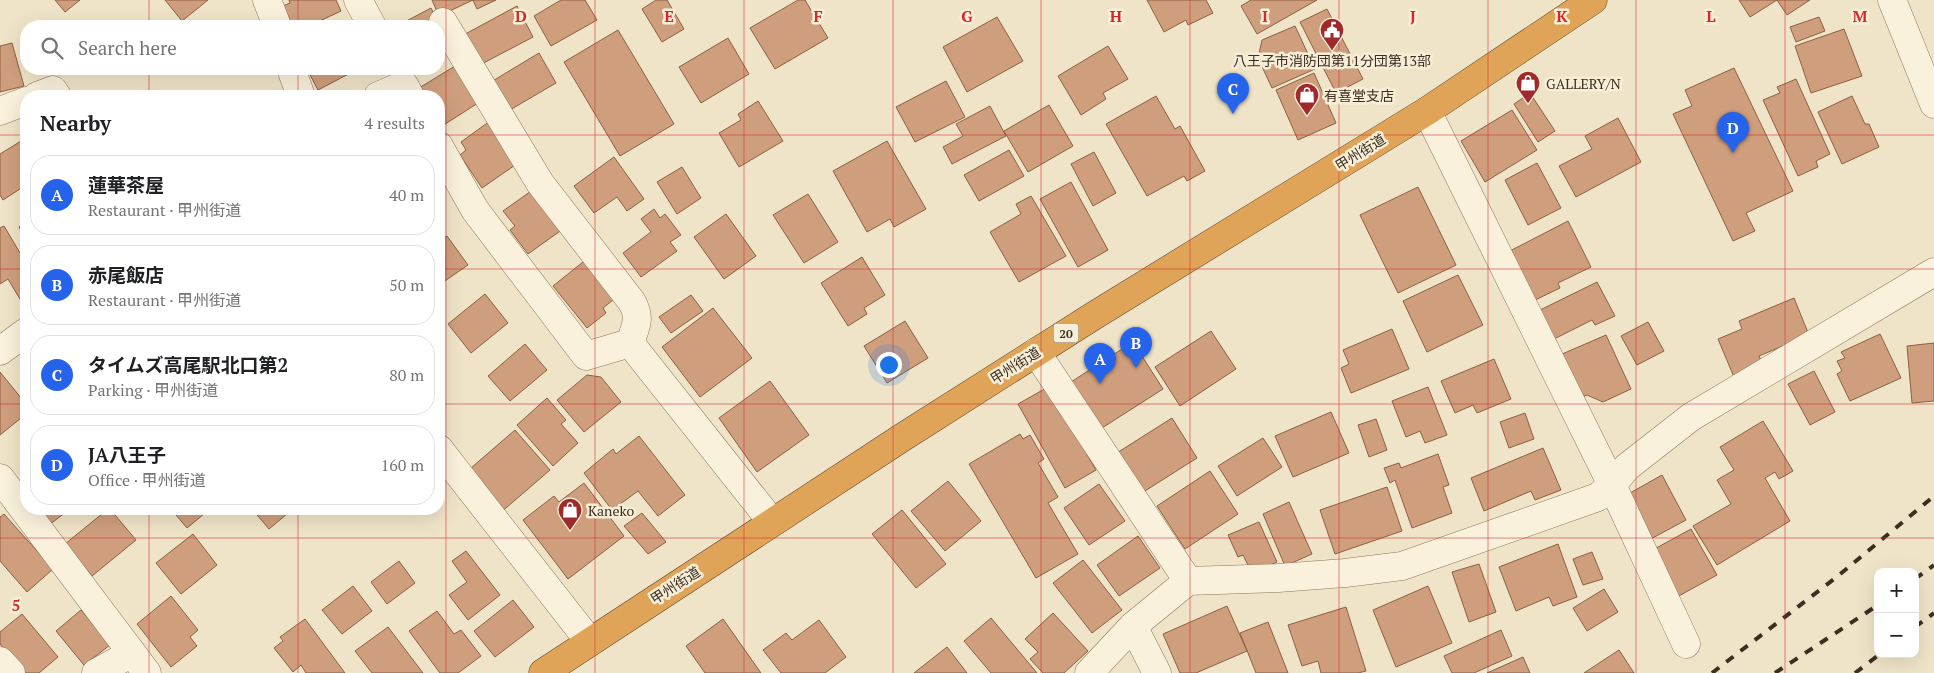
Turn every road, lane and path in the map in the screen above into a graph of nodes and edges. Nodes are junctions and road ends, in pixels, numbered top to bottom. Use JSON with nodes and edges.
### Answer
{"nodes":[{"id":1,"x":268,"y":0,"type":"edge"},
{"id":2,"x":358,"y":0,"type":"edge"},
{"id":3,"x":1593,"y":0,"type":"edge"},
{"id":4,"x":1892,"y":0,"type":"edge"},
{"id":5,"x":274,"y":20,"type":"edge"},
{"id":6,"x":369,"y":20,"type":"edge"},
{"id":7,"x":445,"y":27,"type":"edge"},
{"id":8,"x":293,"y":75,"type":"edge"},
{"id":9,"x":403,"y":83,"type":"edge"},
{"id":10,"x":299,"y":90,"type":"edge"},
{"id":11,"x":390,"y":90,"type":"edge"},
{"id":12,"x":20,"y":104,"type":"edge"},
{"id":13,"x":1934,"y":104,"type":"edge"},
{"id":14,"x":1427,"y":111,"type":"junction"},
{"id":15,"x":0,"y":112,"type":"edge"},
{"id":16,"x":445,"y":157,"type":"edge"},
{"id":17,"x":1934,"y":272,"type":"edge"},
{"id":18,"x":20,"y":336,"type":"edge"},
{"id":19,"x":630,"y":343,"type":"junction"},
{"id":20,"x":0,"y":351,"type":"edge"},
{"id":21,"x":1036,"y":352,"type":"junction"},
{"id":22,"x":445,"y":457,"type":"edge"},
{"id":23,"x":0,"y":478,"type":"edge"},
{"id":24,"x":1612,"y":484,"type":"junction"},
{"id":25,"x":20,"y":504,"type":"edge"},
{"id":26,"x":28,"y":515,"type":"edge"},
{"id":27,"x":772,"y":522,"type":"junction"},
{"id":28,"x":1188,"y":581,"type":"junction"},
{"id":29,"x":1133,"y":626,"type":"junction"},
{"id":30,"x":590,"y":642,"type":"junction"},
{"id":31,"x":1686,"y":644,"type":"dead end"},
{"id":32,"x":0,"y":661,"type":"edge"},
{"id":33,"x":140,"y":663,"type":"edge"},
{"id":34,"x":11,"y":673,"type":"edge"},
{"id":35,"x":96,"y":673,"type":"edge"},
{"id":36,"x":543,"y":673,"type":"edge"},
{"id":37,"x":1089,"y":673,"type":"edge"},
{"id":38,"x":1157,"y":673,"type":"edge"}],
"edges":[{"from":1,"to":5,"type":"street"},
{"from":2,"to":6,"type":"street"},
{"from":3,"to":14,"type":"highway","name":"甲州街道","number":"20"},
{"from":4,"to":13,"type":"street"},
{"from":7,"to":19,"type":"street"},
{"from":8,"to":10,"type":"street"},
{"from":9,"to":11,"type":"street"},
{"from":12,"to":15,"type":"street"},
{"from":14,"to":21,"type":"highway","name":"甲州街道","number":"20"},
{"from":14,"to":24,"type":"street"},
{"from":16,"to":19,"type":"street"},
{"from":17,"to":24,"type":"street"},
{"from":18,"to":20,"type":"street"},
{"from":19,"to":27,"type":"street"},
{"from":21,"to":27,"type":"highway","name":"甲州街道","number":"20"},
{"from":21,"to":28,"type":"street"},
{"from":22,"to":30,"type":"street"},
{"from":23,"to":25,"type":"street"},
{"from":24,"to":28,"type":"street"},
{"from":24,"to":31,"type":"street"},
{"from":26,"to":33,"type":"street"},
{"from":27,"to":30,"type":"highway","name":"甲州街道","number":"20"},
{"from":28,"to":29,"type":"street"},
{"from":29,"to":37,"type":"street"},
{"from":29,"to":38,"type":"street"},
{"from":30,"to":36,"type":"highway","name":"甲州街道","number":"20"},
{"from":32,"to":34,"type":"street"},
{"from":33,"to":35,"type":"street"}]}
